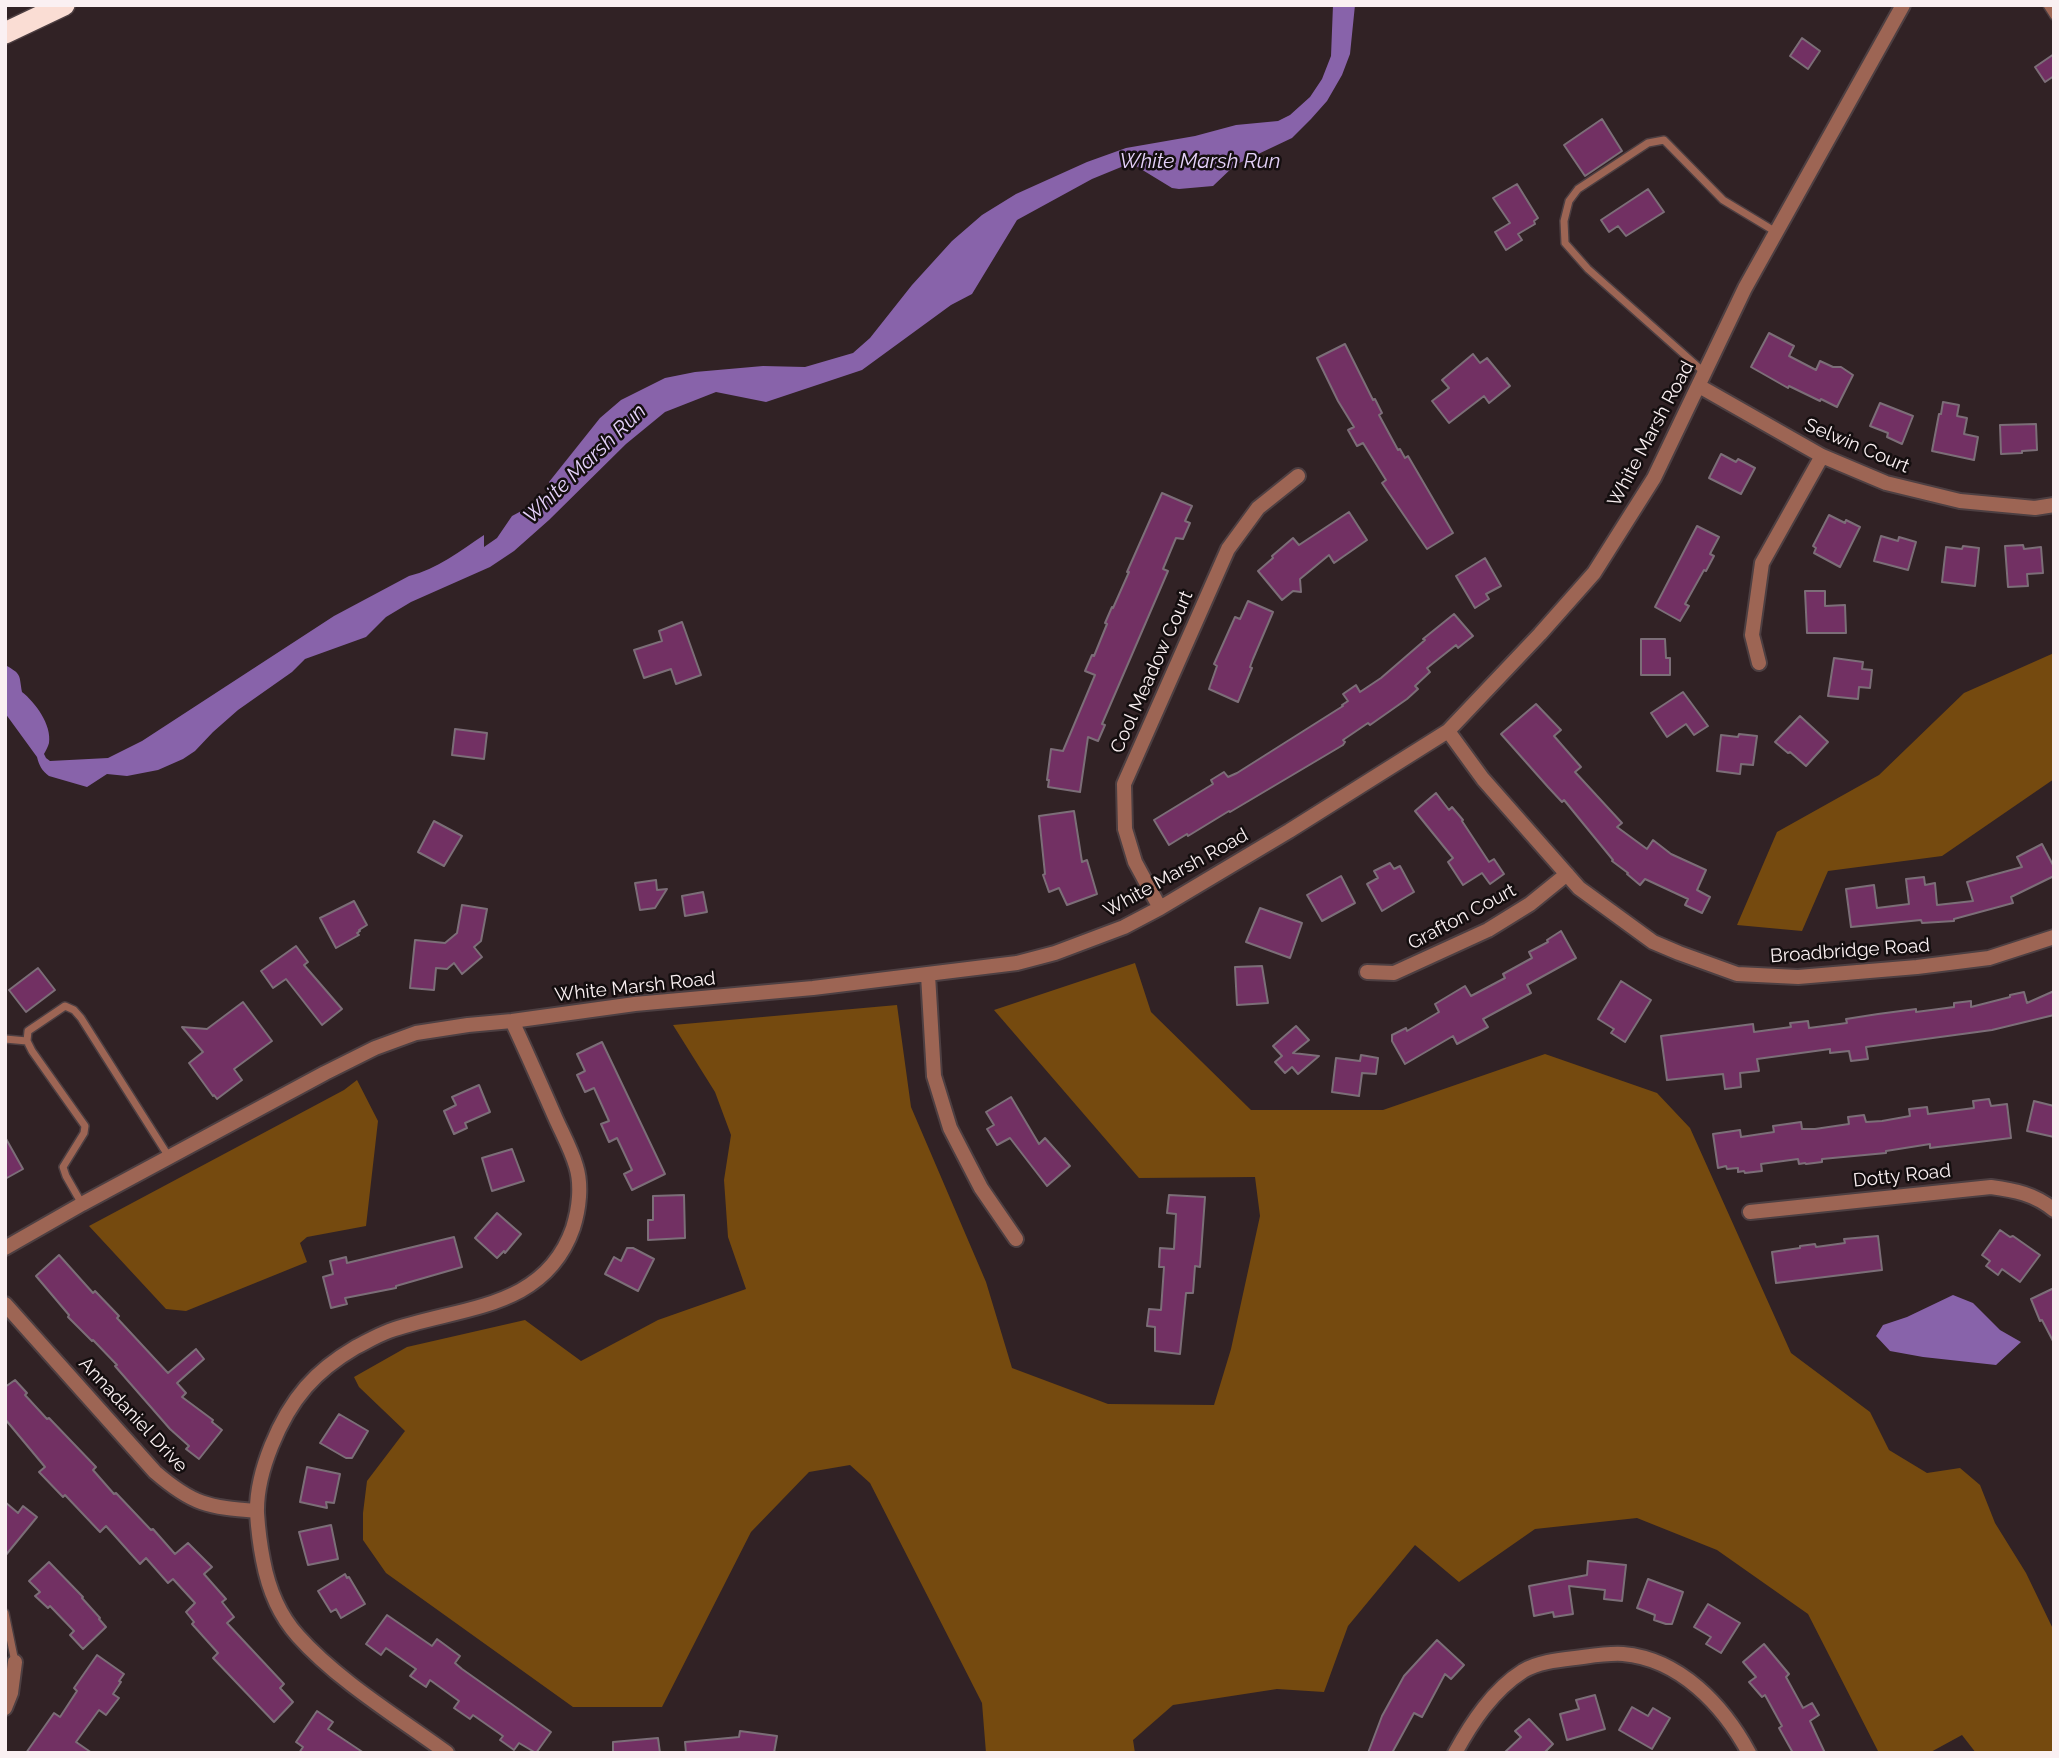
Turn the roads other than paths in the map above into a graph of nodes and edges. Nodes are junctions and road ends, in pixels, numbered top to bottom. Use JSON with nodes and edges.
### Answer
{"nodes":[{"id":1,"x":64,"y":5,"type":"edge"},
{"id":2,"x":1903,"y":5,"type":"edge"},
{"id":3,"x":2047,"y":5,"type":"edge"},
{"id":4,"x":2054,"y":16,"type":"edge"},
{"id":5,"x":5,"y":33,"type":"edge"},
{"id":6,"x":1776,"y":232,"type":"junction"},
{"id":7,"x":1702,"y":380,"type":"junction"},
{"id":8,"x":1822,"y":456,"type":"junction"},
{"id":9,"x":1298,"y":476,"type":"dead end"},
{"id":10,"x":2054,"y":505,"type":"edge"},
{"id":11,"x":1759,"y":663,"type":"dead end"},
{"id":12,"x":1448,"y":731,"type":"junction"},
{"id":13,"x":1567,"y":874,"type":"junction"},
{"id":14,"x":1160,"y":908,"type":"junction"},
{"id":15,"x":2054,"y":937,"type":"edge"},
{"id":16,"x":1367,"y":972,"type":"dead end"},
{"id":17,"x":928,"y":975,"type":"junction"},
{"id":18,"x":512,"y":1021,"type":"junction"},
{"id":19,"x":5,"y":1039,"type":"edge"},
{"id":20,"x":27,"y":1041,"type":"junction"},
{"id":21,"x":169,"y":1157,"type":"junction"},
{"id":22,"x":82,"y":1204,"type":"junction"},
{"id":23,"x":2054,"y":1210,"type":"edge"},
{"id":24,"x":1749,"y":1212,"type":"dead end"},
{"id":25,"x":1016,"y":1239,"type":"dead end"},
{"id":26,"x":5,"y":1248,"type":"edge"},
{"id":27,"x":5,"y":1304,"type":"edge"},
{"id":28,"x":257,"y":1511,"type":"junction"},
{"id":29,"x":5,"y":1613,"type":"edge"},
{"id":30,"x":15,"y":1662,"type":"joint"},
{"id":31,"x":5,"y":1708,"type":"edge"},
{"id":32,"x":447,"y":1753,"type":"edge"},
{"id":33,"x":1455,"y":1753,"type":"edge"},
{"id":34,"x":1749,"y":1753,"type":"edge"}],
"edges":[{"from":1,"to":5,"type":"highway"},
{"from":2,"to":6,"type":"street","name":"White Marsh Road"},
{"from":3,"to":4,"type":"lane"},
{"from":6,"to":7,"type":"street","name":"White Marsh Road"},
{"from":6,"to":7,"type":"lane"},
{"from":7,"to":8,"type":"street","name":"Selwin Court"},
{"from":7,"to":12,"type":"street","name":"White Marsh Road"},
{"from":8,"to":10,"type":"street","name":"Selwin Court"},
{"from":8,"to":11,"type":"street"},
{"from":9,"to":14,"type":"street","name":"Cool Meadow Court"},
{"from":12,"to":13,"type":"street","name":"Broadbridge Road"},
{"from":12,"to":14,"type":"street","name":"White Marsh Road"},
{"from":13,"to":15,"type":"street","name":"Broadbridge Road"},
{"from":13,"to":16,"type":"street","name":"Grafton Court"},
{"from":14,"to":17,"type":"street","name":"White Marsh Road"},
{"from":17,"to":18,"type":"street","name":"White Marsh Road"},
{"from":17,"to":25,"type":"street"},
{"from":18,"to":21,"type":"street","name":"White Marsh Road"},
{"from":18,"to":28,"type":"street"},
{"from":19,"to":20,"type":"lane"},
{"from":20,"to":21,"type":"lane"},
{"from":20,"to":22,"type":"lane"},
{"from":21,"to":22,"type":"street","name":"White Marsh Road"},
{"from":22,"to":26,"type":"street","name":"White Marsh Road"},
{"from":23,"to":24,"type":"street","name":"Dotty Road"},
{"from":27,"to":28,"type":"street","name":"Annadaniel Drive"},
{"from":28,"to":32,"type":"street"},
{"from":29,"to":30,"type":"lane"},
{"from":30,"to":31,"type":"street"},
{"from":33,"to":34,"type":"street"}]}
